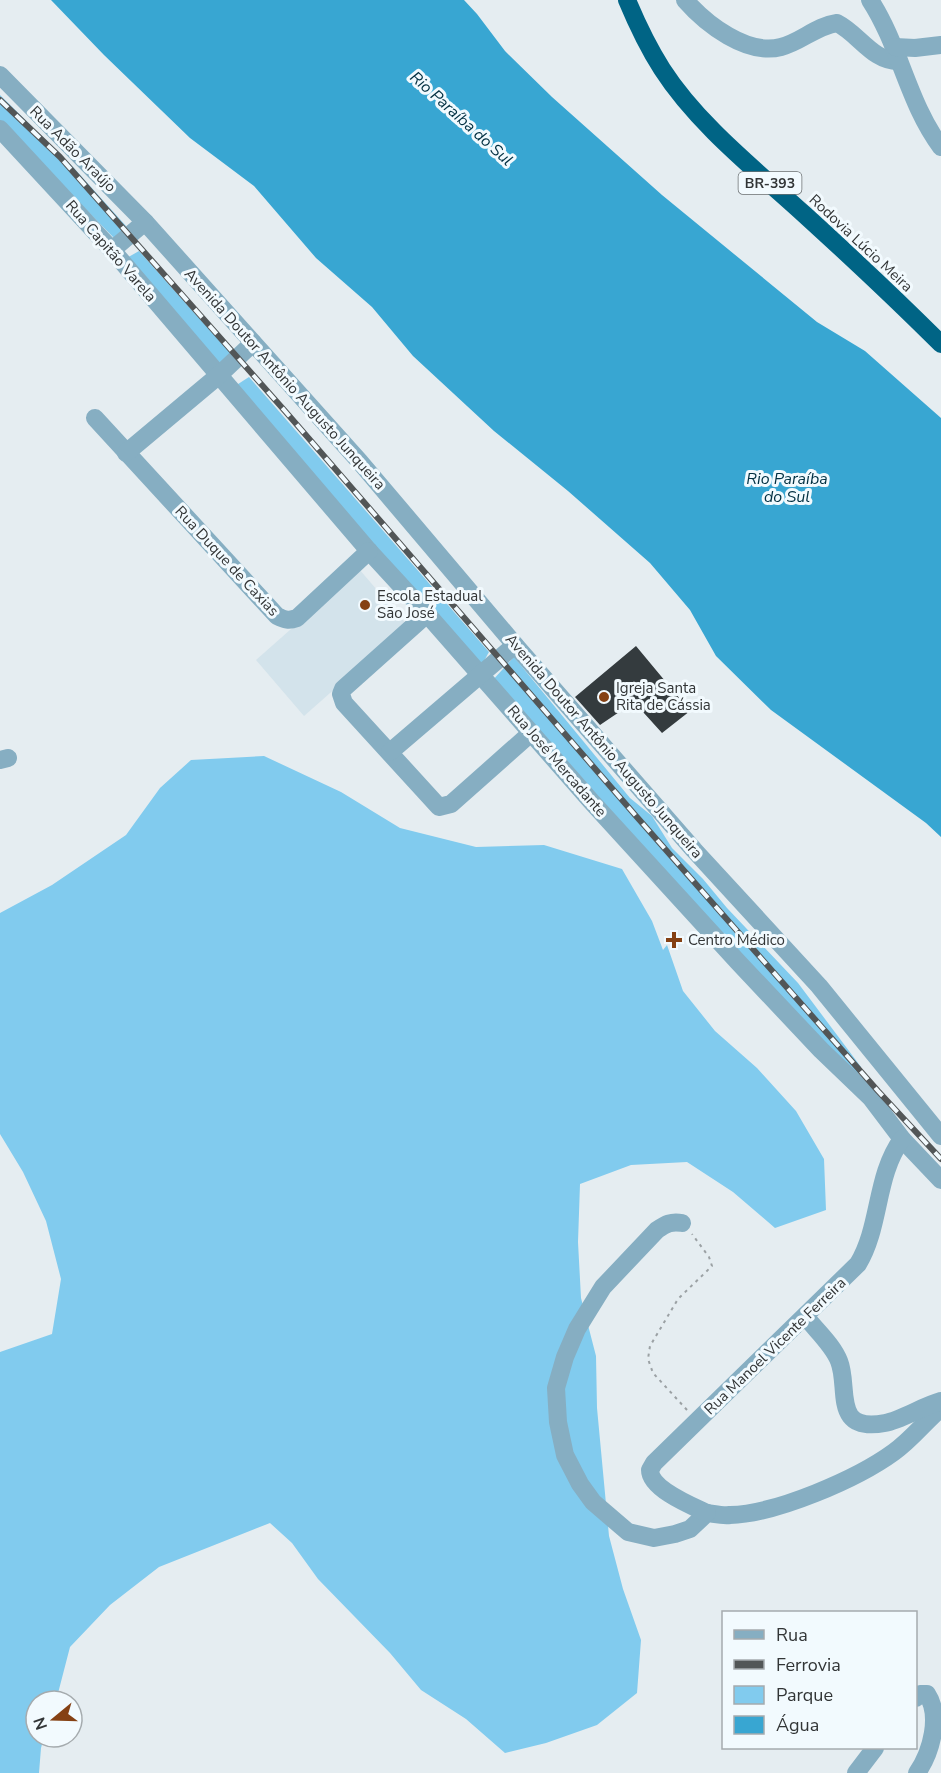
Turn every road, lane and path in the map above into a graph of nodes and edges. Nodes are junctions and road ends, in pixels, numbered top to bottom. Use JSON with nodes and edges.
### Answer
{"nodes":[{"id":1,"x":627,"y":0,"type":"edge"},
{"id":2,"x":685,"y":0,"type":"edge"},
{"id":3,"x":870,"y":0,"type":"edge"},
{"id":4,"x":941,"y":45,"type":"edge"},
{"id":5,"x":897,"y":54,"type":"junction"},
{"id":6,"x":0,"y":75,"type":"edge"},
{"id":7,"x":0,"y":129,"type":"edge"},
{"id":8,"x":941,"y":147,"type":"edge"},
{"id":9,"x":145,"y":222,"type":"junction"},
{"id":10,"x":112,"y":250,"type":"junction"},
{"id":11,"x":253,"y":343,"type":"junction"},
{"id":12,"x":941,"y":344,"type":"edge"},
{"id":13,"x":218,"y":376,"type":"junction"},
{"id":14,"x":95,"y":418,"type":"dead end"},
{"id":15,"x":126,"y":453,"type":"junction"},
{"id":16,"x":369,"y":551,"type":"junction"},
{"id":17,"x":427,"y":614,"type":"junction"},
{"id":18,"x":515,"y":645,"type":"junction"},
{"id":19,"x":481,"y":675,"type":"junction"},
{"id":20,"x":531,"y":733,"type":"junction"},
{"id":21,"x":390,"y":752,"type":"junction"},
{"id":22,"x":892,"y":1078,"type":"junction"},
{"id":23,"x":871,"y":1098,"type":"junction"},
{"id":24,"x":941,"y":1136,"type":"edge"},
{"id":25,"x":903,"y":1139,"type":"junction"},
{"id":26,"x":941,"y":1180,"type":"edge"},
{"id":27,"x":682,"y":1223,"type":"joint"},
{"id":28,"x":805,"y":1316,"type":"junction"},
{"id":29,"x":941,"y":1401,"type":"edge"},
{"id":30,"x":941,"y":1408,"type":"edge"},
{"id":31,"x":698,"y":1421,"type":"junction"},
{"id":32,"x":707,"y":1513,"type":"junction"},
{"id":33,"x":917,"y":1696,"type":"edge"},
{"id":34,"x":874,"y":1749,"type":"edge"},
{"id":35,"x":856,"y":1773,"type":"edge"},
{"id":36,"x":917,"y":1773,"type":"edge"}],
"edges":[{"from":1,"to":12,"type":"highway","name":"Rodovia Lúcio Meira","number":"BR-393"},
{"from":2,"to":5,"type":"street"},
{"from":3,"to":5,"type":"street"},
{"from":4,"to":5,"type":"street"},
{"from":5,"to":8,"type":"street"},
{"from":6,"to":9,"type":"street","name":"Rua Adão Araújo"},
{"from":7,"to":10,"type":"street","name":"Rua Capitão Varela"},
{"from":9,"to":10,"type":"street"},
{"from":9,"to":11,"type":"street","name":"Avenida Doutor Antônio Augusto Junqueira"},
{"from":10,"to":13,"type":"street","name":"Rua Capitão Varela"},
{"from":11,"to":13,"type":"street"},
{"from":11,"to":18,"type":"street","name":"Avenida Doutor Antônio Augusto Junqueira"},
{"from":13,"to":15,"type":"street"},
{"from":13,"to":16,"type":"street","name":"Rua José Mercadante"},
{"from":14,"to":15,"type":"street","name":"Rua Duque de Caxias"},
{"from":15,"to":16,"type":"street","name":"Rua Duque de Caxias"},
{"from":16,"to":17,"type":"street","name":"Rua José Mercadante"},
{"from":17,"to":19,"type":"street","name":"Rua José Mercadante"},
{"from":17,"to":21,"type":"street"},
{"from":18,"to":19,"type":"street"},
{"from":18,"to":22,"type":"street","name":"Avenida Doutor Antônio Augusto Junqueira"},
{"from":19,"to":20,"type":"street","name":"Rua José Mercadante"},
{"from":19,"to":21,"type":"street"},
{"from":20,"to":21,"type":"street"},
{"from":20,"to":23,"type":"street","name":"Rua José Mercadante"},
{"from":22,"to":23,"type":"street"},
{"from":22,"to":24,"type":"street","name":"Avenida Doutor Antônio Augusto Junqueira"},
{"from":23,"to":25,"type":"street","name":"Rua José Mercadante"},
{"from":25,"to":26,"type":"street","name":"Rua José Mercadante"},
{"from":25,"to":28,"type":"street","name":"Rua Manoel Vicente Ferreira"},
{"from":27,"to":31,"type":"path"},
{"from":27,"to":32,"type":"street"},
{"from":28,"to":29,"type":"street"},
{"from":28,"to":31,"type":"street","name":"Rua Manoel Vicente Ferreira"},
{"from":30,"to":32,"type":"street"},
{"from":31,"to":32,"type":"street","name":"Rua Manoel Vicente Ferreira"},
{"from":33,"to":36,"type":"street"},
{"from":34,"to":35,"type":"street"}]}
